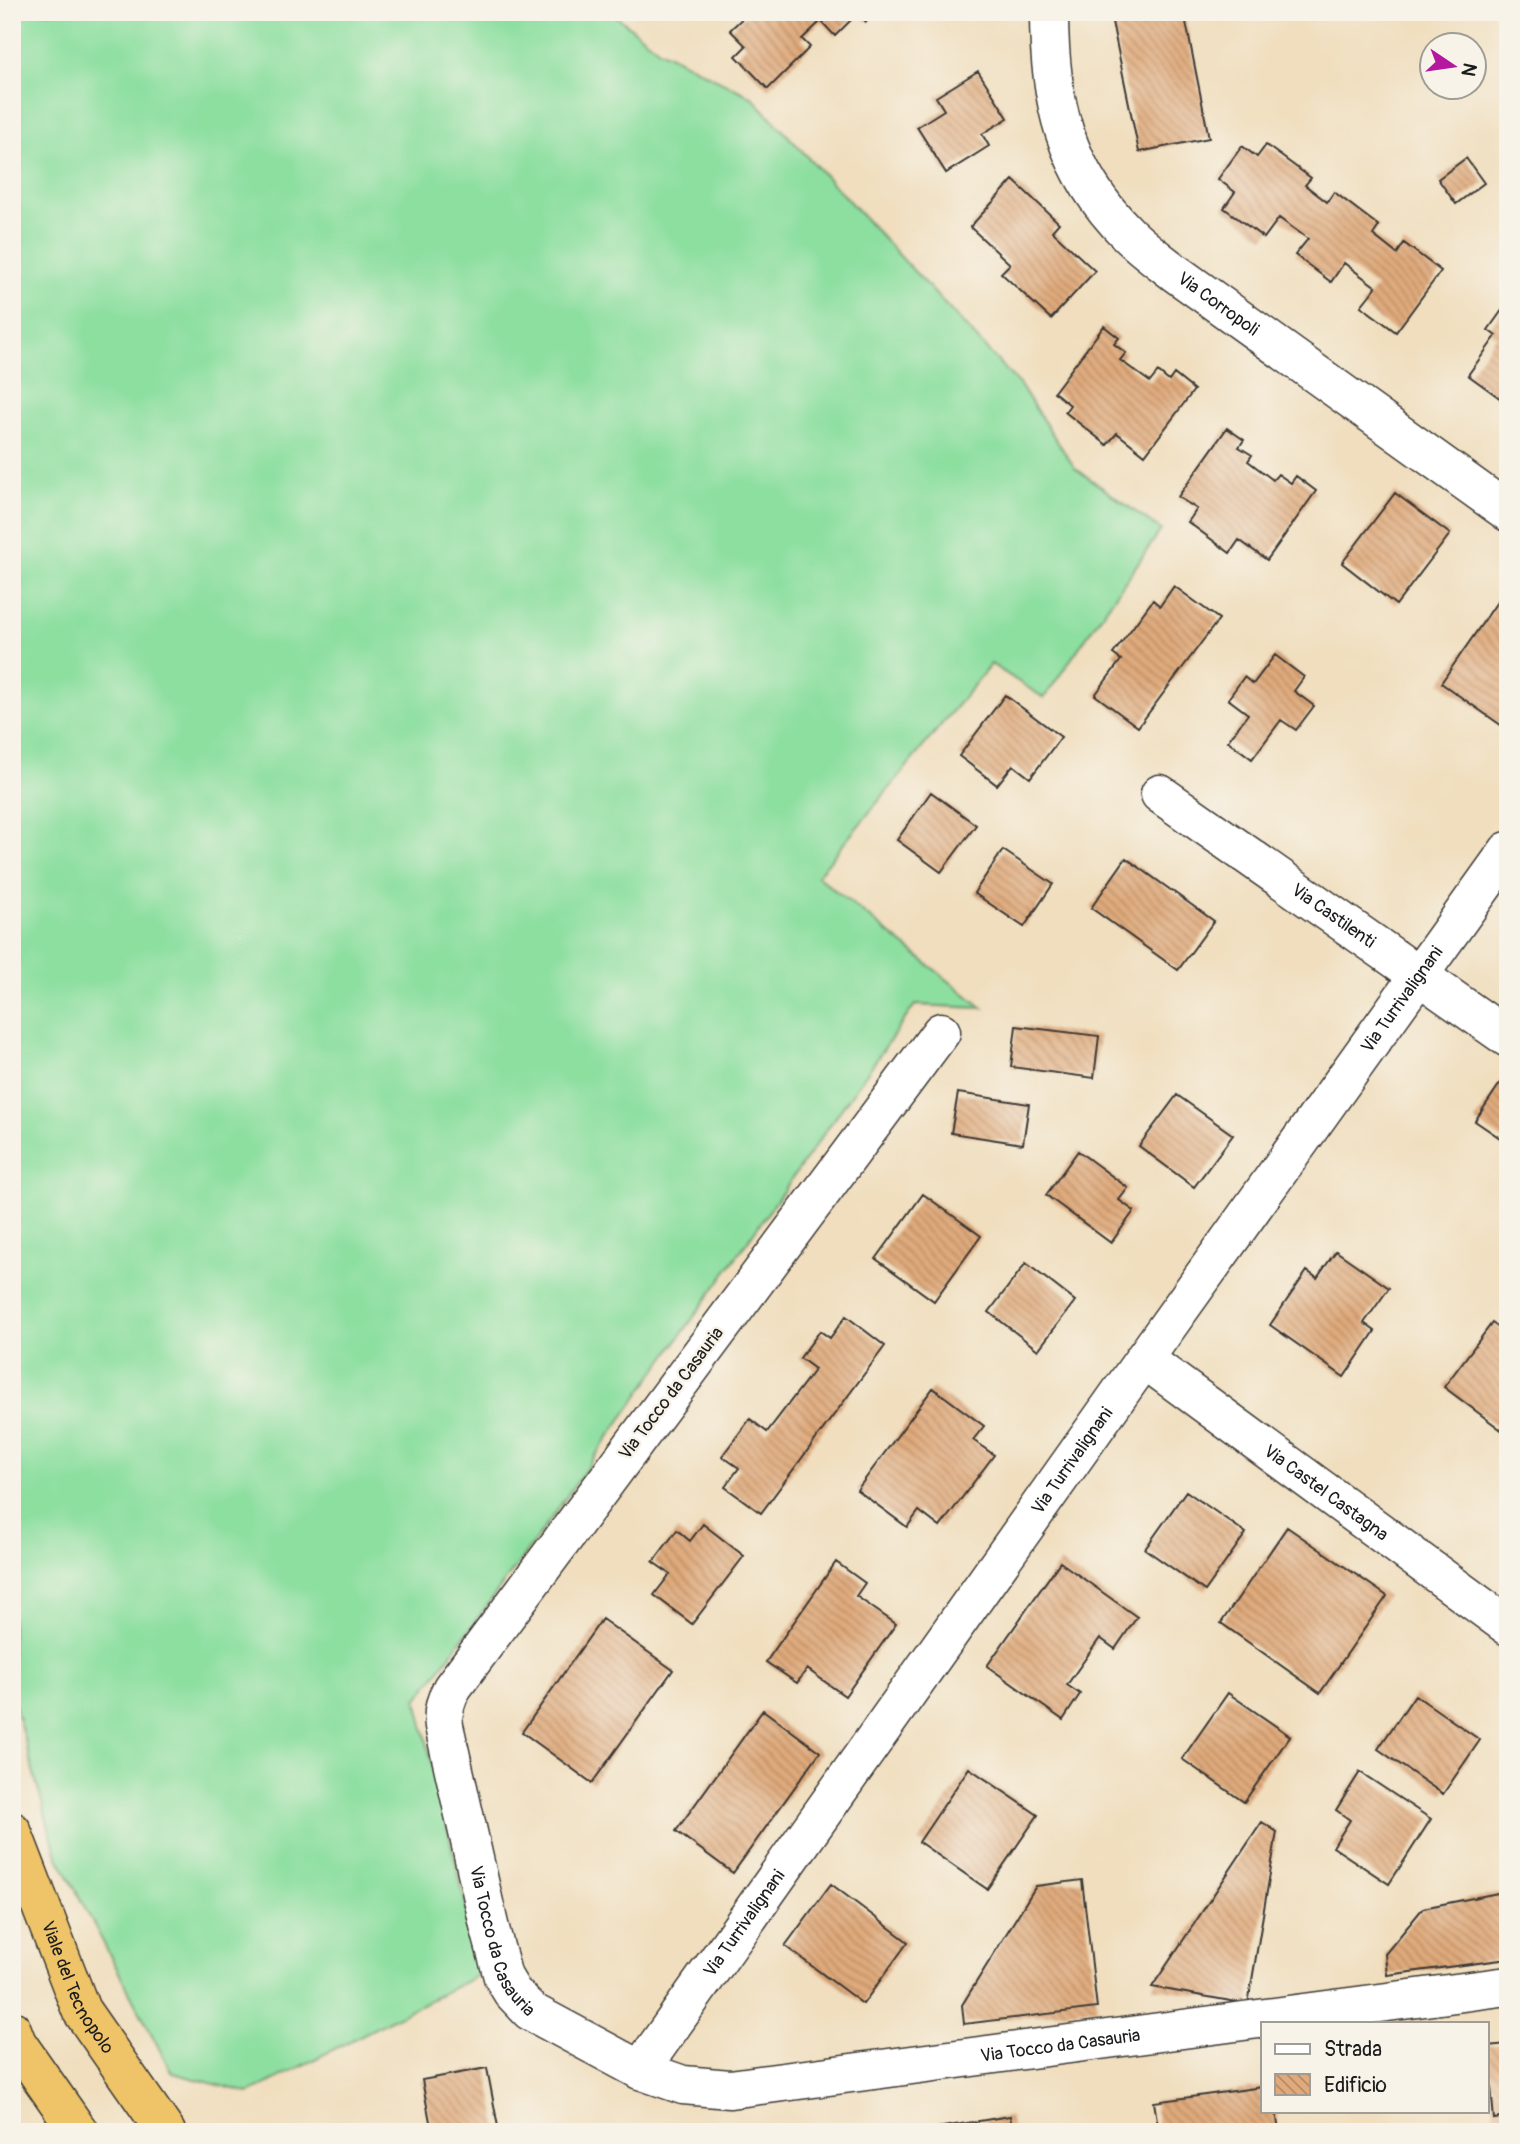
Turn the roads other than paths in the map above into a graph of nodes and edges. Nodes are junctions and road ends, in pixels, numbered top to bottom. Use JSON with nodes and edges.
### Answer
{"nodes":[{"id":1,"x":1049,"y":12,"type":"edge"},
{"id":2,"x":1508,"y":512,"type":"edge"},
{"id":3,"x":1160,"y":794,"type":"dead end"},
{"id":4,"x":1508,"y":851,"type":"edge"},
{"id":5,"x":1419,"y":974,"type":"junction"},
{"id":6,"x":941,"y":1031,"type":"dead end"},
{"id":7,"x":1508,"y":1038,"type":"edge"},
{"id":8,"x":1144,"y":1359,"type":"junction"},
{"id":9,"x":1508,"y":1626,"type":"edge"},
{"id":10,"x":12,"y":1831,"type":"edge"},
{"id":11,"x":1508,"y":1986,"type":"edge"},
{"id":12,"x":12,"y":2030,"type":"edge"},
{"id":13,"x":640,"y":2070,"type":"junction"},
{"id":14,"x":79,"y":2132,"type":"edge"},
{"id":15,"x":166,"y":2132,"type":"edge"}],
"edges":[{"from":1,"to":2,"type":"street","name":"Via Corropoli"},
{"from":3,"to":5,"type":"street","name":"Via Castilenti"},
{"from":4,"to":5,"type":"street","name":"Via Turrivalignani"},
{"from":5,"to":7,"type":"street","name":"Via Castilenti"},
{"from":5,"to":8,"type":"street","name":"Via Turrivalignani"},
{"from":6,"to":13,"type":"street","name":"Via Tocco da Casauria"},
{"from":8,"to":9,"type":"street","name":"Via Castel Castagna"},
{"from":8,"to":13,"type":"street","name":"Via Turrivalignani"},
{"from":10,"to":15,"type":"highway","name":"Viale del Tecnopolo"},
{"from":11,"to":13,"type":"street","name":"Via Tocco da Casauria"},
{"from":12,"to":14,"type":"highway"}]}
